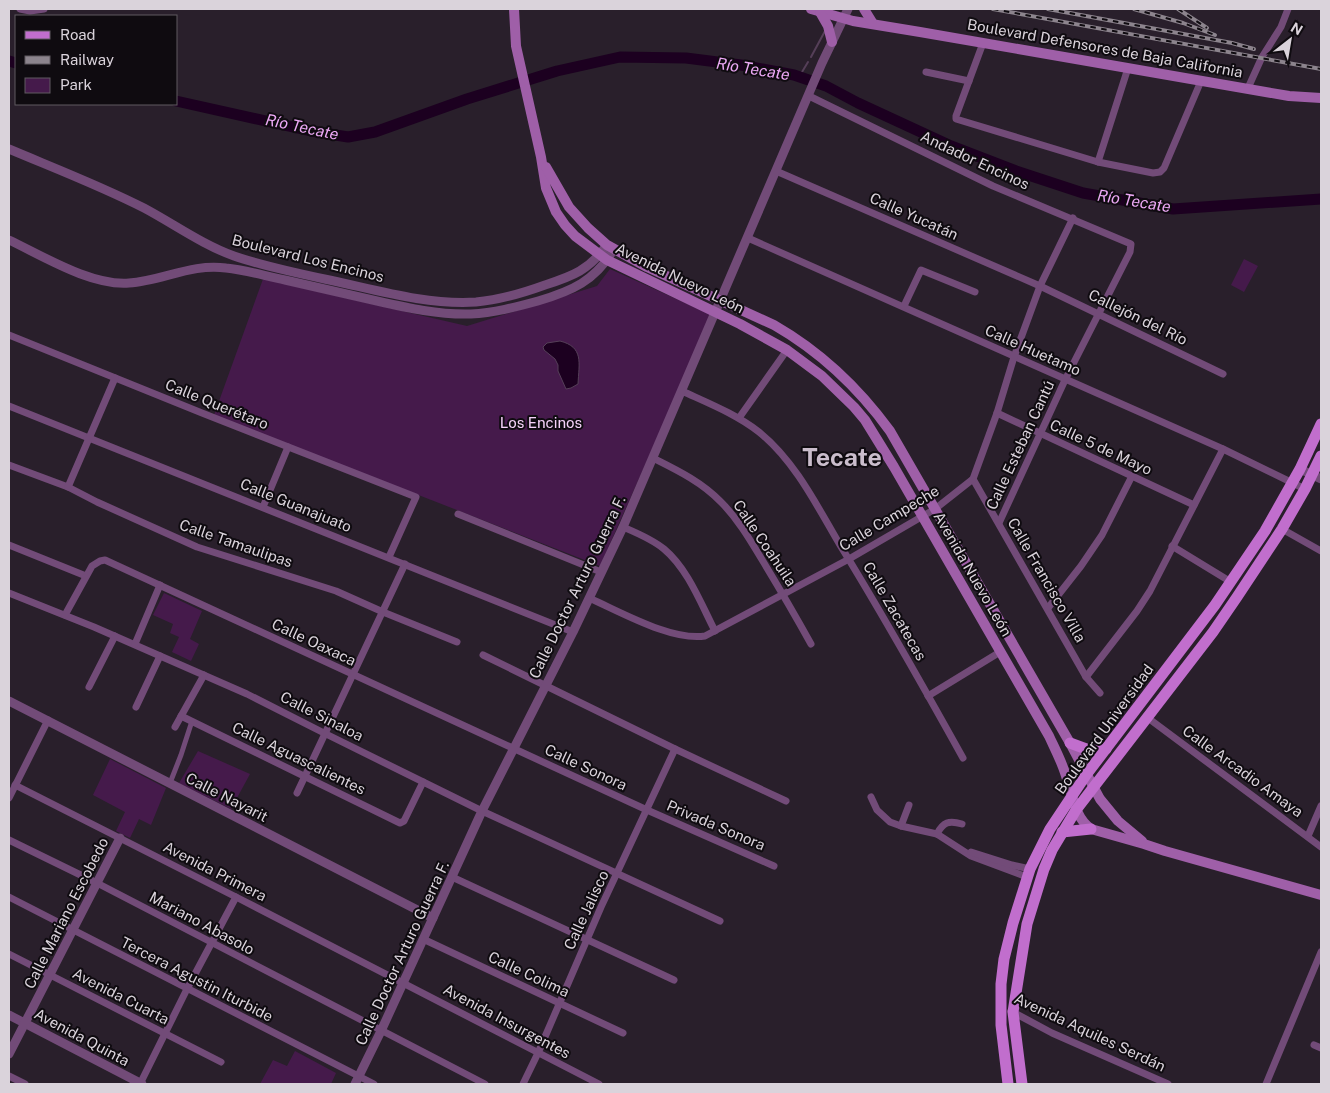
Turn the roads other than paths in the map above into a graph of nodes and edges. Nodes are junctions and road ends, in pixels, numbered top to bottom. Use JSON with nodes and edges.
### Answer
{"nodes":[{"id":1,"x":20,"y":9,"type":"edge"},
{"id":2,"x":44,"y":9,"type":"edge"},
{"id":3,"x":514,"y":9,"type":"edge"},
{"id":4,"x":834,"y":9,"type":"edge"},
{"id":5,"x":864,"y":9,"type":"edge"},
{"id":6,"x":1288,"y":9,"type":"edge"},
{"id":7,"x":815,"y":10,"type":"edge"},
{"id":8,"x":845,"y":14,"type":"edge"},
{"id":9,"x":872,"y":22,"type":"junction"},
{"id":10,"x":883,"y":25,"type":"junction"},
{"id":11,"x":832,"y":42,"type":"junction"},
{"id":12,"x":984,"y":43,"type":"junction"},
{"id":13,"x":1128,"y":68,"type":"junction"},
{"id":14,"x":926,"y":72,"type":"dead end"},
{"id":15,"x":969,"y":81,"type":"junction"},
{"id":16,"x":1202,"y":81,"type":"junction"},
{"id":17,"x":1248,"y":88,"type":"junction"},
{"id":18,"x":809,"y":96,"type":"junction"},
{"id":19,"x":1321,"y":98,"type":"edge"},
{"id":20,"x":9,"y":150,"type":"edge"},
{"id":21,"x":541,"y":157,"type":"junction"},
{"id":22,"x":1098,"y":162,"type":"junction"},
{"id":23,"x":776,"y":171,"type":"junction"},
{"id":24,"x":1072,"y":218,"type":"junction"},
{"id":25,"x":748,"y":238,"type":"junction"},
{"id":26,"x":9,"y":240,"type":"edge"},
{"id":27,"x":1131,"y":244,"type":"joint"},
{"id":28,"x":610,"y":247,"type":"junction"},
{"id":29,"x":603,"y":258,"type":"junction"},
{"id":30,"x":1040,"y":286,"type":"junction"},
{"id":31,"x":975,"y":292,"type":"dead end"},
{"id":32,"x":394,"y":294,"type":"junction"},
{"id":33,"x":720,"y":300,"type":"junction"},
{"id":34,"x":392,"y":304,"type":"junction"},
{"id":35,"x":904,"y":306,"type":"junction"},
{"id":36,"x":715,"y":313,"type":"junction"},
{"id":37,"x":1098,"y":313,"type":"junction"},
{"id":38,"x":9,"y":335,"type":"edge"},
{"id":39,"x":787,"y":350,"type":"junction"},
{"id":40,"x":1014,"y":357,"type":"junction"},
{"id":41,"x":1223,"y":374,"type":"dead end"},
{"id":42,"x":115,"y":378,"type":"junction"},
{"id":43,"x":1065,"y":380,"type":"junction"},
{"id":44,"x":682,"y":390,"type":"junction"},
{"id":45,"x":9,"y":406,"type":"edge"},
{"id":46,"x":997,"y":413,"type":"junction"},
{"id":47,"x":739,"y":418,"type":"junction"},
{"id":48,"x":1321,"y":424,"type":"edge"},
{"id":49,"x":1041,"y":434,"type":"junction"},
{"id":50,"x":88,"y":438,"type":"junction"},
{"id":51,"x":288,"y":446,"type":"junction"},
{"id":52,"x":1223,"y":449,"type":"junction"},
{"id":53,"x":1321,"y":456,"type":"edge"},
{"id":54,"x":653,"y":458,"type":"junction"},
{"id":55,"x":9,"y":465,"type":"edge"},
{"id":56,"x":1300,"y":469,"type":"junction"},
{"id":57,"x":1132,"y":476,"type":"junction"},
{"id":58,"x":1317,"y":477,"type":"edge"},
{"id":59,"x":973,"y":479,"type":"junction"},
{"id":60,"x":1293,"y":483,"type":"junction"},
{"id":61,"x":68,"y":487,"type":"junction"},
{"id":62,"x":1305,"y":489,"type":"junction"},
{"id":63,"x":1194,"y":505,"type":"junction"},
{"id":64,"x":263,"y":507,"type":"junction"},
{"id":65,"x":935,"y":509,"type":"junction"},
{"id":66,"x":458,"y":514,"type":"dead end"},
{"id":67,"x":923,"y":516,"type":"junction"},
{"id":68,"x":999,"y":523,"type":"junction"},
{"id":69,"x":623,"y":526,"type":"junction"},
{"id":70,"x":1282,"y":529,"type":"junction"},
{"id":71,"x":9,"y":545,"type":"edge"},
{"id":72,"x":1172,"y":546,"type":"junction"},
{"id":73,"x":1321,"y":551,"type":"edge"},
{"id":74,"x":389,"y":557,"type":"junction"},
{"id":75,"x":849,"y":558,"type":"junction"},
{"id":76,"x":405,"y":564,"type":"junction"},
{"id":77,"x":601,"y":572,"type":"junction"},
{"id":78,"x":86,"y":576,"type":"junction"},
{"id":79,"x":1231,"y":582,"type":"junction"},
{"id":80,"x":160,"y":585,"type":"junction"},
{"id":81,"x":9,"y":593,"type":"edge"},
{"id":82,"x":783,"y":594,"type":"junction"},
{"id":83,"x":589,"y":598,"type":"junction"},
{"id":84,"x":1215,"y":605,"type":"junction"},
{"id":85,"x":1048,"y":608,"type":"junction"},
{"id":86,"x":383,"y":612,"type":"junction"},
{"id":87,"x":65,"y":615,"type":"junction"},
{"id":88,"x":715,"y":631,"type":"junction"},
{"id":89,"x":572,"y":632,"type":"junction"},
{"id":90,"x":1213,"y":632,"type":"junction"},
{"id":91,"x":115,"y":636,"type":"junction"},
{"id":92,"x":457,"y":642,"type":"dead end"},
{"id":93,"x":135,"y":644,"type":"junction"},
{"id":94,"x":811,"y":644,"type":"dead end"},
{"id":95,"x":1000,"y":652,"type":"junction"},
{"id":96,"x":483,"y":655,"type":"dead end"},
{"id":97,"x":160,"y":656,"type":"junction"},
{"id":98,"x":204,"y":675,"type":"junction"},
{"id":99,"x":353,"y":675,"type":"junction"},
{"id":100,"x":1086,"y":677,"type":"junction"},
{"id":101,"x":545,"y":686,"type":"junction"},
{"id":102,"x":89,"y":687,"type":"dead end"},
{"id":103,"x":1100,"y":693,"type":"dead end"},
{"id":104,"x":928,"y":696,"type":"junction"},
{"id":105,"x":9,"y":701,"type":"edge"},
{"id":106,"x":136,"y":707,"type":"dead end"},
{"id":107,"x":182,"y":716,"type":"junction"},
{"id":108,"x":1148,"y":718,"type":"junction"},
{"id":109,"x":48,"y":720,"type":"junction"},
{"id":110,"x":192,"y":721,"type":"junction"},
{"id":111,"x":175,"y":727,"type":"dead end"},
{"id":112,"x":326,"y":734,"type":"junction"},
{"id":113,"x":1070,"y":743,"type":"junction"},
{"id":114,"x":513,"y":749,"type":"junction"},
{"id":115,"x":675,"y":749,"type":"junction"},
{"id":116,"x":1106,"y":749,"type":"junction"},
{"id":117,"x":963,"y":758,"type":"dead end"},
{"id":118,"x":1086,"y":775,"type":"junction"},
{"id":119,"x":306,"y":776,"type":"junction"},
{"id":120,"x":423,"y":782,"type":"junction"},
{"id":121,"x":170,"y":783,"type":"junction"},
{"id":122,"x":15,"y":785,"type":"junction"},
{"id":123,"x":1094,"y":788,"type":"junction"},
{"id":124,"x":297,"y":793,"type":"dead end"},
{"id":125,"x":1072,"y":796,"type":"junction"},
{"id":126,"x":871,"y":797,"type":"dead end"},
{"id":127,"x":9,"y":798,"type":"edge"},
{"id":128,"x":786,"y":801,"type":"dead end"},
{"id":129,"x":909,"y":805,"type":"dead end"},
{"id":130,"x":1321,"y":806,"type":"edge"},
{"id":131,"x":647,"y":810,"type":"junction"},
{"id":132,"x":1076,"y":810,"type":"junction"},
{"id":133,"x":482,"y":811,"type":"junction"},
{"id":134,"x":962,"y":824,"type":"dead end"},
{"id":135,"x":901,"y":826,"type":"junction"},
{"id":136,"x":1091,"y":829,"type":"junction"},
{"id":137,"x":1062,"y":832,"type":"junction"},
{"id":138,"x":937,"y":834,"type":"junction"},
{"id":139,"x":1308,"y":836,"type":"junction"},
{"id":140,"x":120,"y":838,"type":"junction"},
{"id":141,"x":9,"y":840,"type":"edge"},
{"id":142,"x":1144,"y":844,"type":"junction"},
{"id":143,"x":1321,"y":847,"type":"edge"},
{"id":144,"x":774,"y":866,"type":"dead end"},
{"id":145,"x":1028,"y":873,"type":"junction"},
{"id":146,"x":618,"y":874,"type":"junction"},
{"id":147,"x":452,"y":877,"type":"junction"},
{"id":148,"x":97,"y":883,"type":"junction"},
{"id":149,"x":1321,"y":895,"type":"edge"},
{"id":150,"x":236,"y":896,"type":"junction"},
{"id":151,"x":9,"y":898,"type":"edge"},
{"id":152,"x":433,"y":918,"type":"junction"},
{"id":153,"x":720,"y":921,"type":"dead end"},
{"id":154,"x":73,"y":930,"type":"junction"},
{"id":155,"x":423,"y":939,"type":"junction"},
{"id":156,"x":586,"y":940,"type":"junction"},
{"id":157,"x":211,"y":943,"type":"junction"},
{"id":158,"x":1321,"y":952,"type":"edge"},
{"id":159,"x":9,"y":954,"type":"edge"},
{"id":160,"x":49,"y":976,"type":"junction"},
{"id":161,"x":674,"y":980,"type":"dead end"},
{"id":162,"x":403,"y":982,"type":"junction"},
{"id":163,"x":187,"y":989,"type":"junction"},
{"id":164,"x":559,"y":1003,"type":"junction"},
{"id":165,"x":1000,"y":1004,"type":"junction"},
{"id":166,"x":1013,"y":1012,"type":"junction"},
{"id":167,"x":9,"y":1015,"type":"edge"},
{"id":168,"x":25,"y":1023,"type":"junction"},
{"id":169,"x":382,"y":1031,"type":"junction"},
{"id":170,"x":623,"y":1033,"type":"dead end"},
{"id":171,"x":166,"y":1034,"type":"junction"},
{"id":172,"x":538,"y":1053,"type":"junction"},
{"id":173,"x":9,"y":1054,"type":"edge"},
{"id":174,"x":221,"y":1062,"type":"dead end"},
{"id":175,"x":9,"y":1076,"type":"edge"},
{"id":176,"x":357,"y":1080,"type":"edge"},
{"id":177,"x":25,"y":1084,"type":"edge"},
{"id":178,"x":141,"y":1084,"type":"edge"},
{"id":179,"x":374,"y":1084,"type":"edge"},
{"id":180,"x":486,"y":1084,"type":"edge"},
{"id":181,"x":523,"y":1084,"type":"edge"},
{"id":182,"x":599,"y":1084,"type":"edge"},
{"id":183,"x":1008,"y":1084,"type":"edge"},
{"id":184,"x":1022,"y":1084,"type":"edge"},
{"id":185,"x":1168,"y":1084,"type":"edge"},
{"id":186,"x":1266,"y":1084,"type":"edge"}],
"edges":[{"from":1,"to":2,"type":"street"},
{"from":3,"to":21,"type":"main road"},
{"from":4,"to":8,"type":"main road","name":"Boulevard Defensores de Baja California"},
{"from":5,"to":9,"type":"main road"},
{"from":6,"to":17,"type":"street"},
{"from":7,"to":8,"type":"main road","name":"Boulevard Defensores de Baja California"},
{"from":7,"to":11,"type":"main road"},
{"from":8,"to":9,"type":"main road","name":"Boulevard Defensores de Baja California"},
{"from":8,"to":10,"type":"main road","name":"Boulevard Defensores de Baja California"},
{"from":8,"to":11,"type":"street","name":"Calle Doctor Arturo Guerra F."},
{"from":9,"to":10,"type":"main road","name":"Boulevard Defensores de Baja California"},
{"from":10,"to":12,"type":"main road","name":"Boulevard Defensores de Baja California"},
{"from":11,"to":18,"type":"street","name":"Calle Doctor Arturo Guerra F."},
{"from":12,"to":13,"type":"main road","name":"Boulevard Defensores de Baja California"},
{"from":12,"to":15,"type":"street"},
{"from":13,"to":16,"type":"main road","name":"Boulevard Defensores de Baja California"},
{"from":13,"to":22,"type":"street"},
{"from":14,"to":15,"type":"street"},
{"from":15,"to":22,"type":"street","name":"Andador Encinos"},
{"from":16,"to":17,"type":"main road","name":"Boulevard Defensores de Baja California"},
{"from":16,"to":22,"type":"street","name":"Andador Encinos"},
{"from":17,"to":19,"type":"main road","name":"Boulevard Defensores de Baja California"},
{"from":18,"to":23,"type":"street","name":"Calle Doctor Arturo Guerra F."},
{"from":18,"to":24,"type":"street","name":"Andador Encinos"},
{"from":20,"to":32,"type":"street","name":"Boulevard Los Encinos"},
{"from":21,"to":28,"type":"main road","name":"Avenida Nuevo León"},
{"from":21,"to":29,"type":"main road","name":"Avenida Nuevo León"},
{"from":23,"to":25,"type":"street","name":"Calle Doctor Arturo Guerra F."},
{"from":23,"to":30,"type":"street","name":"Calle Yucatán"},
{"from":24,"to":27,"type":"street","name":"Andador Encinos"},
{"from":24,"to":30,"type":"street"},
{"from":25,"to":33,"type":"street","name":"Calle Doctor Arturo Guerra F."},
{"from":25,"to":35,"type":"street","name":"Calle Huetamo"},
{"from":26,"to":34,"type":"street","name":"Boulevard Los Encinos"},
{"from":27,"to":37,"type":"street","name":"Calle Esteban Cantú"},
{"from":28,"to":29,"type":"street","name":"Boulevard Los Encinos"},
{"from":28,"to":33,"type":"main road","name":"Avenida Nuevo León"},
{"from":29,"to":32,"type":"street","name":"Boulevard Los Encinos"},
{"from":29,"to":34,"type":"street","name":"Boulevard Los Encinos"},
{"from":29,"to":36,"type":"main road","name":"Avenida Nuevo León"},
{"from":30,"to":37,"type":"street","name":"Callejón del Río"},
{"from":30,"to":40,"type":"street"},
{"from":31,"to":35,"type":"street"},
{"from":32,"to":34,"type":"street"},
{"from":33,"to":36,"type":"street","name":"Calle Doctor Arturo Guerra F."},
{"from":33,"to":65,"type":"main road","name":"Avenida Nuevo León"},
{"from":35,"to":40,"type":"street","name":"Calle Huetamo"},
{"from":36,"to":39,"type":"main road","name":"Avenida Nuevo León"},
{"from":36,"to":44,"type":"street","name":"Calle Doctor Arturo Guerra F."},
{"from":37,"to":41,"type":"street","name":"Callejón del Río"},
{"from":37,"to":43,"type":"street","name":"Calle Esteban Cantú"},
{"from":38,"to":42,"type":"street","name":"Calle Querétaro"},
{"from":39,"to":47,"type":"street"},
{"from":39,"to":67,"type":"main road","name":"Avenida Nuevo León"},
{"from":40,"to":43,"type":"street","name":"Calle Huetamo"},
{"from":40,"to":46,"type":"street"},
{"from":42,"to":50,"type":"street"},
{"from":42,"to":51,"type":"street","name":"Calle Querétaro"},
{"from":43,"to":49,"type":"street","name":"Calle Esteban Cantú"},
{"from":43,"to":52,"type":"street","name":"Calle Huetamo"},
{"from":44,"to":47,"type":"street","name":"Calle Zacatecas"},
{"from":44,"to":54,"type":"street","name":"Calle Doctor Arturo Guerra F."},
{"from":45,"to":50,"type":"street","name":"Calle Guanajuato"},
{"from":46,"to":49,"type":"street","name":"Calle 5 de Mayo"},
{"from":46,"to":59,"type":"street"},
{"from":47,"to":75,"type":"street","name":"Calle Zacatecas"},
{"from":48,"to":56,"type":"main road","name":"Boulevard Universidad"},
{"from":49,"to":57,"type":"street","name":"Calle 5 de Mayo"},
{"from":49,"to":68,"type":"street","name":"Calle Esteban Cantú"},
{"from":50,"to":61,"type":"street"},
{"from":50,"to":64,"type":"street","name":"Calle Guanajuato"},
{"from":51,"to":64,"type":"street"},
{"from":51,"to":74,"type":"street","name":"Calle Querétaro"},
{"from":52,"to":60,"type":"street","name":"Calle Huetamo"},
{"from":52,"to":63,"type":"street"},
{"from":53,"to":58,"type":"main road","name":"Boulevard Universidad"},
{"from":54,"to":69,"type":"street","name":"Calle Doctor Arturo Guerra F."},
{"from":54,"to":82,"type":"street","name":"Calle Coahuila"},
{"from":55,"to":61,"type":"street","name":"Calle Tamaulipas"},
{"from":56,"to":58,"type":"street"},
{"from":56,"to":60,"type":"main road","name":"Boulevard Universidad"},
{"from":57,"to":63,"type":"street","name":"Calle 5 de Mayo"},
{"from":57,"to":85,"type":"street"},
{"from":58,"to":62,"type":"main road","name":"Boulevard Universidad"},
{"from":59,"to":65,"type":"street","name":"Calle Campeche"},
{"from":59,"to":68,"type":"street","name":"Calle Francisco Villa"},
{"from":60,"to":62,"type":"street","name":"Calle Huetamo"},
{"from":60,"to":79,"type":"main road","name":"Boulevard Universidad"},
{"from":61,"to":86,"type":"street","name":"Calle Tamaulipas"},
{"from":62,"to":70,"type":"main road","name":"Boulevard Universidad"},
{"from":63,"to":72,"type":"street"},
{"from":64,"to":74,"type":"street","name":"Calle Guanajuato"},
{"from":65,"to":67,"type":"street","name":"Calle Campeche"},
{"from":65,"to":113,"type":"main road","name":"Avenida Nuevo León"},
{"from":66,"to":77,"type":"street"},
{"from":67,"to":75,"type":"street","name":"Calle Campeche"},
{"from":67,"to":95,"type":"main road","name":"Avenida Nuevo León"},
{"from":68,"to":85,"type":"street","name":"Calle Francisco Villa"},
{"from":69,"to":77,"type":"street","name":"Calle Doctor Arturo Guerra F."},
{"from":69,"to":88,"type":"street"},
{"from":70,"to":73,"type":"street"},
{"from":70,"to":90,"type":"main road","name":"Boulevard Universidad"},
{"from":71,"to":78,"type":"street"},
{"from":72,"to":79,"type":"street"},
{"from":72,"to":100,"type":"street"},
{"from":74,"to":76,"type":"street","name":"Calle Guanajuato"},
{"from":75,"to":82,"type":"street","name":"Calle Campeche"},
{"from":75,"to":104,"type":"street","name":"Calle Zacatecas"},
{"from":76,"to":86,"type":"street"},
{"from":76,"to":89,"type":"street","name":"Calle Guanajuato"},
{"from":77,"to":83,"type":"street","name":"Calle Doctor Arturo Guerra F."},
{"from":78,"to":80,"type":"street","name":"Calle Oaxaca"},
{"from":78,"to":87,"type":"street"},
{"from":79,"to":84,"type":"main road","name":"Boulevard Universidad"},
{"from":80,"to":93,"type":"street"},
{"from":80,"to":99,"type":"street","name":"Calle Oaxaca"},
{"from":81,"to":87,"type":"street","name":"Calle Sinaloa"},
{"from":82,"to":88,"type":"street","name":"Calle Campeche"},
{"from":82,"to":94,"type":"street","name":"Calle Coahuila"},
{"from":83,"to":88,"type":"street","name":"Calle Campeche"},
{"from":83,"to":89,"type":"street","name":"Calle Doctor Arturo Guerra F."},
{"from":84,"to":90,"type":"main road"},
{"from":84,"to":116,"type":"main road","name":"Boulevard Universidad"},
{"from":85,"to":100,"type":"street","name":"Calle Francisco Villa"},
{"from":86,"to":92,"type":"street","name":"Calle Tamaulipas"},
{"from":86,"to":99,"type":"street"},
{"from":87,"to":91,"type":"street","name":"Calle Sinaloa"},
{"from":89,"to":101,"type":"street","name":"Calle Doctor Arturo Guerra F."},
{"from":90,"to":108,"type":"main road","name":"Boulevard Universidad"},
{"from":91,"to":93,"type":"street","name":"Calle Sinaloa"},
{"from":91,"to":102,"type":"street"},
{"from":93,"to":97,"type":"street","name":"Calle Sinaloa"},
{"from":95,"to":104,"type":"street"},
{"from":95,"to":125,"type":"main road","name":"Avenida Nuevo León"},
{"from":96,"to":101,"type":"street"},
{"from":97,"to":98,"type":"street","name":"Calle Sinaloa"},
{"from":97,"to":106,"type":"street"},
{"from":98,"to":107,"type":"street"},
{"from":98,"to":112,"type":"street","name":"Calle Sinaloa"},
{"from":99,"to":112,"type":"street"},
{"from":99,"to":114,"type":"street","name":"Calle Oaxaca"},
{"from":100,"to":103,"type":"street","name":"Calle Francisco Villa"},
{"from":101,"to":114,"type":"street","name":"Calle Doctor Arturo Guerra F."},
{"from":101,"to":115,"type":"street"},
{"from":104,"to":117,"type":"street","name":"Calle Zacatecas"},
{"from":105,"to":109,"type":"street","name":"Calle Nayarit"},
{"from":107,"to":110,"type":"street","name":"Calle Aguascalientes"},
{"from":107,"to":111,"type":"street"},
{"from":108,"to":123,"type":"main road","name":"Boulevard Universidad"},
{"from":108,"to":139,"type":"street","name":"Calle Arcadio Amaya"},
{"from":109,"to":121,"type":"street","name":"Calle Nayarit"},
{"from":109,"to":122,"type":"street"},
{"from":110,"to":119,"type":"street","name":"Calle Aguascalientes"},
{"from":110,"to":121,"type":"street"},
{"from":112,"to":119,"type":"street"},
{"from":112,"to":120,"type":"street","name":"Calle Sinaloa"},
{"from":113,"to":116,"type":"main road"},
{"from":113,"to":118,"type":"main road","name":"Avenida Nuevo León"},
{"from":114,"to":131,"type":"street","name":"Calle Sonora"},
{"from":114,"to":133,"type":"street","name":"Calle Doctor Arturo Guerra F."},
{"from":115,"to":128,"type":"street"},
{"from":115,"to":131,"type":"street","name":"Calle Jalisco"},
{"from":116,"to":118,"type":"main road","name":"Boulevard Universidad"},
{"from":118,"to":123,"type":"main road","name":"Avenida Nuevo León"},
{"from":118,"to":125,"type":"main road","name":"Boulevard Universidad"},
{"from":119,"to":120,"type":"street","name":"Calle Aguascalientes"},
{"from":119,"to":124,"type":"street"},
{"from":120,"to":133,"type":"street","name":"Calle Sinaloa"},
{"from":121,"to":152,"type":"street","name":"Calle Nayarit"},
{"from":122,"to":127,"type":"street"},
{"from":122,"to":140,"type":"street","name":"Avenida Primera"},
{"from":123,"to":132,"type":"main road","name":"Boulevard Universidad"},
{"from":123,"to":142,"type":"main road","name":"Avenida Nuevo León"},
{"from":125,"to":132,"type":"main road","name":"Avenida Nuevo León"},
{"from":125,"to":145,"type":"main road","name":"Boulevard Universidad"},
{"from":126,"to":135,"type":"street"},
{"from":129,"to":135,"type":"street"},
{"from":130,"to":139,"type":"street"},
{"from":131,"to":144,"type":"street","name":"Privada Sonora"},
{"from":131,"to":146,"type":"street","name":"Calle Jalisco"},
{"from":132,"to":136,"type":"main road"},
{"from":132,"to":137,"type":"main road","name":"Boulevard Universidad"},
{"from":133,"to":146,"type":"street","name":"Calle Sinaloa"},
{"from":133,"to":147,"type":"street","name":"Calle Doctor Arturo Guerra F."},
{"from":134,"to":138,"type":"street"},
{"from":135,"to":138,"type":"street"},
{"from":136,"to":137,"type":"main road"},
{"from":136,"to":142,"type":"main road"},
{"from":137,"to":166,"type":"main road","name":"Boulevard Universidad"},
{"from":138,"to":145,"type":"street"},
{"from":139,"to":143,"type":"street","name":"Calle Arcadio Amaya"},
{"from":140,"to":148,"type":"street","name":"Calle Mariano Escobedo"},
{"from":140,"to":150,"type":"street","name":"Avenida Primera"},
{"from":141,"to":148,"type":"street","name":"Mariano Abasolo"},
{"from":142,"to":149,"type":"main road"},
{"from":145,"to":165,"type":"main road","name":"Boulevard Universidad"},
{"from":146,"to":153,"type":"street","name":"Calle Sinaloa"},
{"from":146,"to":156,"type":"street","name":"Calle Jalisco"},
{"from":147,"to":152,"type":"street","name":"Calle Doctor Arturo Guerra F."},
{"from":147,"to":156,"type":"street"},
{"from":148,"to":154,"type":"street","name":"Calle Mariano Escobedo"},
{"from":148,"to":157,"type":"street","name":"Mariano Abasolo"},
{"from":150,"to":157,"type":"street"},
{"from":150,"to":162,"type":"street","name":"Avenida Primera"},
{"from":151,"to":154,"type":"street","name":"Tercera Agustin Iturbide"},
{"from":152,"to":155,"type":"street","name":"Calle Doctor Arturo Guerra F."},
{"from":154,"to":160,"type":"street","name":"Calle Mariano Escobedo"},
{"from":154,"to":163,"type":"street","name":"Tercera Agustin Iturbide"},
{"from":155,"to":162,"type":"street","name":"Calle Doctor Arturo Guerra F."},
{"from":155,"to":164,"type":"street","name":"Calle Colima"},
{"from":156,"to":161,"type":"street"},
{"from":156,"to":164,"type":"street","name":"Calle Jalisco"},
{"from":157,"to":163,"type":"street"},
{"from":157,"to":169,"type":"street","name":"Mariano Abasolo"},
{"from":158,"to":186,"type":"street"},
{"from":159,"to":160,"type":"street","name":"Avenida Cuarta"},
{"from":160,"to":168,"type":"street","name":"Calle Mariano Escobedo"},
{"from":160,"to":171,"type":"street","name":"Avenida Cuarta"},
{"from":162,"to":169,"type":"street","name":"Calle Doctor Arturo Guerra F."},
{"from":162,"to":172,"type":"street","name":"Avenida Insurgentes"},
{"from":163,"to":171,"type":"street"},
{"from":163,"to":176,"type":"street","name":"Tercera Agustin Iturbide"},
{"from":164,"to":170,"type":"street","name":"Calle Colima"},
{"from":164,"to":172,"type":"street","name":"Calle Jalisco"},
{"from":165,"to":166,"type":"street","name":"Avenida Aquiles Serdán"},
{"from":165,"to":183,"type":"main road","name":"Boulevard Universidad"},
{"from":166,"to":184,"type":"main road","name":"Boulevard Universidad"},
{"from":166,"to":185,"type":"street","name":"Avenida Aquiles Serdán"},
{"from":167,"to":168,"type":"street","name":"Avenida Quinta"},
{"from":168,"to":173,"type":"street","name":"Calle Mariano Escobedo"},
{"from":168,"to":178,"type":"street","name":"Avenida Quinta"},
{"from":169,"to":176,"type":"street","name":"Calle Doctor Arturo Guerra F."},
{"from":169,"to":180,"type":"street","name":"Mariano Abasolo"},
{"from":171,"to":174,"type":"street","name":"Avenida Cuarta"},
{"from":171,"to":178,"type":"street"},
{"from":172,"to":181,"type":"street","name":"Calle Jalisco"},
{"from":172,"to":182,"type":"street","name":"Avenida Insurgentes"},
{"from":175,"to":177,"type":"street"},
{"from":176,"to":179,"type":"street","name":"Tercera Agustin Iturbide"}]}
